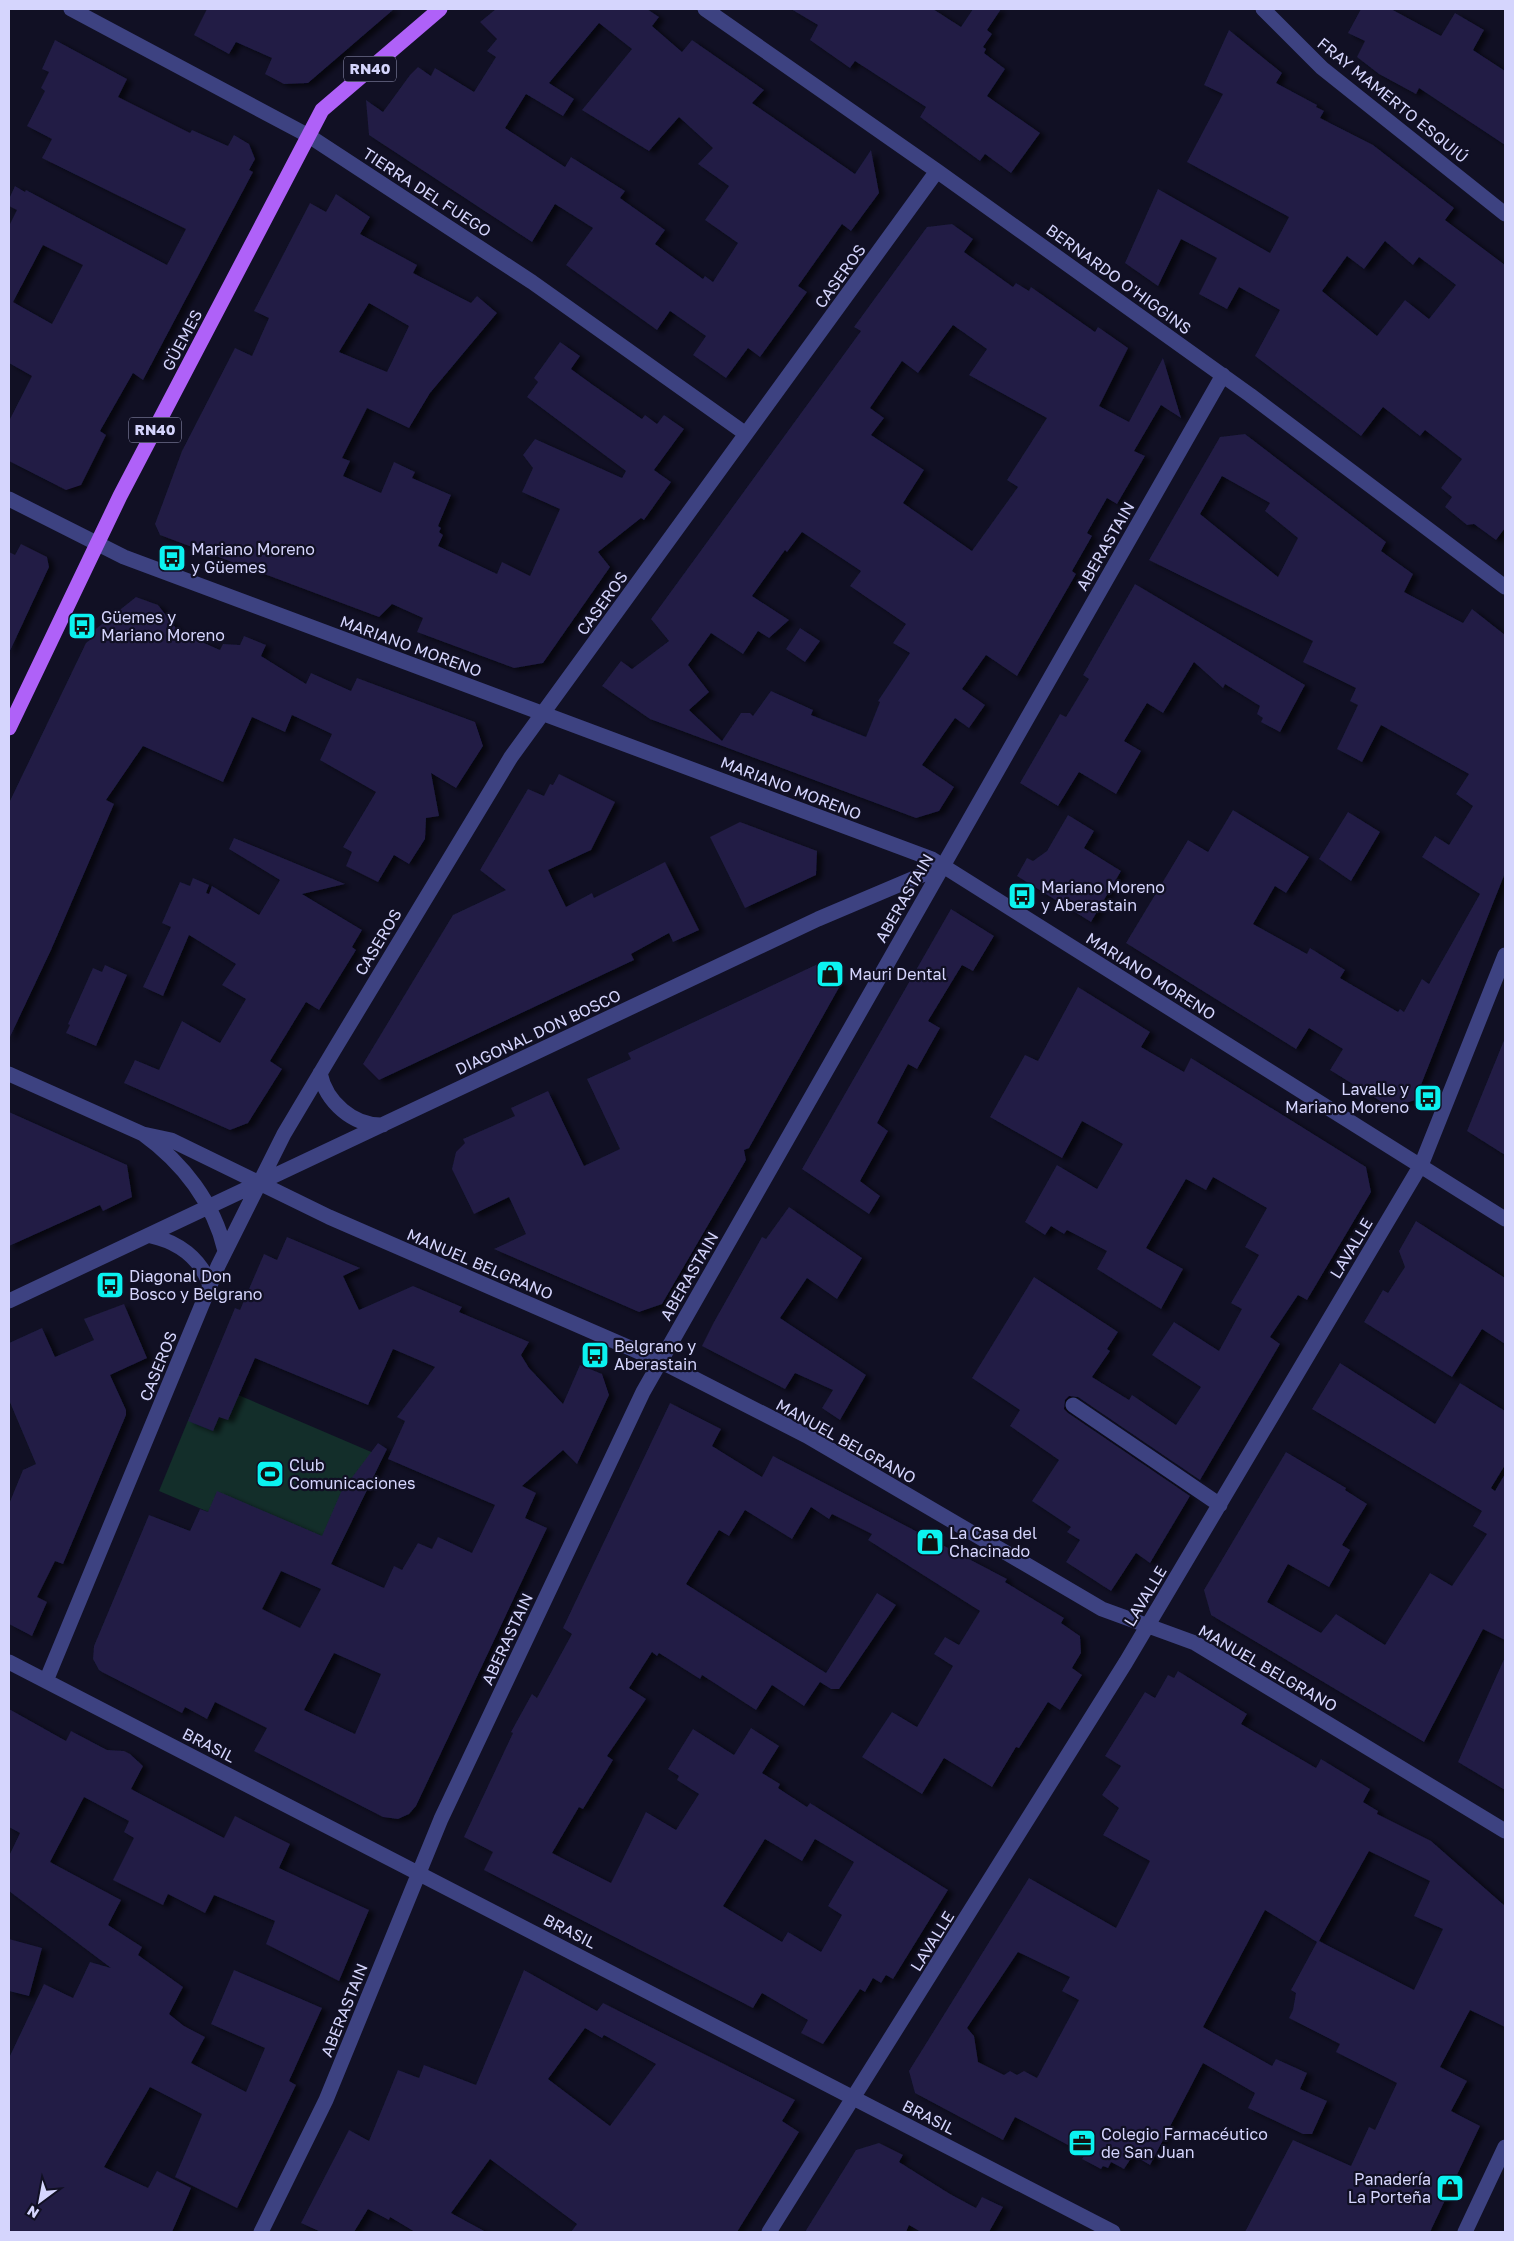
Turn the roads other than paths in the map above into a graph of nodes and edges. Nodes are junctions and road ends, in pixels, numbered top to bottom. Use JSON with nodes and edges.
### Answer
{"nodes":[{"id":1,"x":71,"y":9,"type":"edge"},
{"id":2,"x":440,"y":9,"type":"edge"},
{"id":3,"x":705,"y":9,"type":"edge"},
{"id":4,"x":1263,"y":9,"type":"edge"},
{"id":5,"x":308,"y":136,"type":"junction"},
{"id":6,"x":938,"y":171,"type":"junction"},
{"id":7,"x":1505,"y":214,"type":"edge"},
{"id":8,"x":1223,"y":375,"type":"junction"},
{"id":9,"x":746,"y":434,"type":"junction"},
{"id":10,"x":9,"y":499,"type":"edge"},
{"id":11,"x":97,"y":544,"type":"junction"},
{"id":12,"x":1505,"y":587,"type":"edge"},
{"id":13,"x":543,"y":714,"type":"junction"},
{"id":14,"x":9,"y":728,"type":"edge"},
{"id":15,"x":943,"y":866,"type":"junction"},
{"id":16,"x":1505,"y":954,"type":"edge"},
{"id":17,"x":320,"y":1073,"type":"junction"},
{"id":18,"x":9,"y":1074,"type":"edge"},
{"id":19,"x":384,"y":1125,"type":"junction"},
{"id":20,"x":143,"y":1134,"type":"junction"},
{"id":21,"x":1421,"y":1166,"type":"junction"},
{"id":22,"x":260,"y":1182,"type":"junction"},
{"id":23,"x":209,"y":1207,"type":"junction"},
{"id":24,"x":1505,"y":1219,"type":"edge"},
{"id":25,"x":151,"y":1236,"type":"junction"},
{"id":26,"x":225,"y":1251,"type":"junction"},
{"id":27,"x":210,"y":1285,"type":"junction"},
{"id":28,"x":9,"y":1301,"type":"edge"},
{"id":29,"x":660,"y":1361,"type":"junction"},
{"id":30,"x":1073,"y":1405,"type":"dead end"},
{"id":31,"x":1220,"y":1504,"type":"junction"},
{"id":32,"x":1148,"y":1626,"type":"junction"},
{"id":33,"x":9,"y":1662,"type":"edge"},
{"id":34,"x":46,"y":1681,"type":"junction"},
{"id":35,"x":1505,"y":1831,"type":"edge"},
{"id":36,"x":419,"y":1873,"type":"junction"},
{"id":37,"x":855,"y":2098,"type":"junction"},
{"id":38,"x":1505,"y":2147,"type":"edge"},
{"id":39,"x":261,"y":2232,"type":"edge"},
{"id":40,"x":769,"y":2232,"type":"edge"},
{"id":41,"x":1113,"y":2232,"type":"edge"},
{"id":42,"x":1465,"y":2232,"type":"edge"}],
"edges":[{"from":1,"to":5,"type":"street","name":"TIERRA DEL FUEGO"},
{"from":2,"to":5,"type":"main road","name":"GÜEMES","number":"RN40"},
{"from":3,"to":6,"type":"street","name":"BERNARDO O'HIGGINS"},
{"from":4,"to":7,"type":"street","name":"FRAY MAMERTO ESQUIÚ"},
{"from":5,"to":9,"type":"street","name":"TIERRA DEL FUEGO"},
{"from":5,"to":11,"type":"main road","name":"GÜEMES","number":"RN40"},
{"from":6,"to":8,"type":"street","name":"BERNARDO O'HIGGINS"},
{"from":6,"to":9,"type":"street","name":"CASEROS"},
{"from":8,"to":12,"type":"street","name":"BERNARDO O'HIGGINS"},
{"from":8,"to":15,"type":"street","name":"ABERASTAIN"},
{"from":9,"to":13,"type":"street","name":"CASEROS"},
{"from":10,"to":11,"type":"street","name":"MARIANO MORENO"},
{"from":11,"to":13,"type":"street","name":"MARIANO MORENO"},
{"from":11,"to":14,"type":"main road","name":"GÜEMES","number":"RN40"},
{"from":13,"to":15,"type":"street","name":"MARIANO MORENO"},
{"from":13,"to":17,"type":"street","name":"CASEROS"},
{"from":15,"to":19,"type":"street","name":"DIAGONAL DON BOSCO"},
{"from":15,"to":21,"type":"street","name":"MARIANO MORENO"},
{"from":15,"to":29,"type":"street","name":"ABERASTAIN"},
{"from":16,"to":21,"type":"street","name":"LAVALLE"},
{"from":17,"to":19,"type":"street"},
{"from":17,"to":22,"type":"street","name":"CASEROS"},
{"from":18,"to":20,"type":"street","name":"MANUEL BELGRANO"},
{"from":19,"to":22,"type":"street","name":"DIAGONAL DON BOSCO"},
{"from":20,"to":22,"type":"street","name":"MANUEL BELGRANO"},
{"from":20,"to":23,"type":"street","name":"MANUEL BELGRANO"},
{"from":21,"to":24,"type":"street","name":"MARIANO MORENO"},
{"from":21,"to":31,"type":"street","name":"LAVALLE"},
{"from":22,"to":23,"type":"street","name":"DIAGONAL DON BOSCO"},
{"from":22,"to":26,"type":"street","name":"CASEROS"},
{"from":22,"to":29,"type":"street","name":"MANUEL BELGRANO"},
{"from":23,"to":25,"type":"street","name":"DIAGONAL DON BOSCO"},
{"from":23,"to":26,"type":"street","name":"MANUEL BELGRANO"},
{"from":25,"to":27,"type":"street"},
{"from":25,"to":28,"type":"street","name":"DIAGONAL DON BOSCO"},
{"from":26,"to":27,"type":"street","name":"CASEROS"},
{"from":27,"to":34,"type":"street","name":"CASEROS"},
{"from":29,"to":32,"type":"street","name":"MANUEL BELGRANO"},
{"from":29,"to":36,"type":"street","name":"ABERASTAIN"},
{"from":30,"to":31,"type":"street"},
{"from":31,"to":32,"type":"street","name":"LAVALLE"},
{"from":32,"to":35,"type":"street","name":"MANUEL BELGRANO"},
{"from":32,"to":37,"type":"street","name":"LAVALLE"},
{"from":33,"to":34,"type":"street","name":"BRASIL"},
{"from":34,"to":36,"type":"street","name":"BRASIL"},
{"from":36,"to":37,"type":"street","name":"BRASIL"},
{"from":36,"to":39,"type":"street","name":"ABERASTAIN"},
{"from":37,"to":40,"type":"street","name":"LAVALLE"},
{"from":37,"to":41,"type":"street","name":"BRASIL"},
{"from":38,"to":42,"type":"street"}]}
